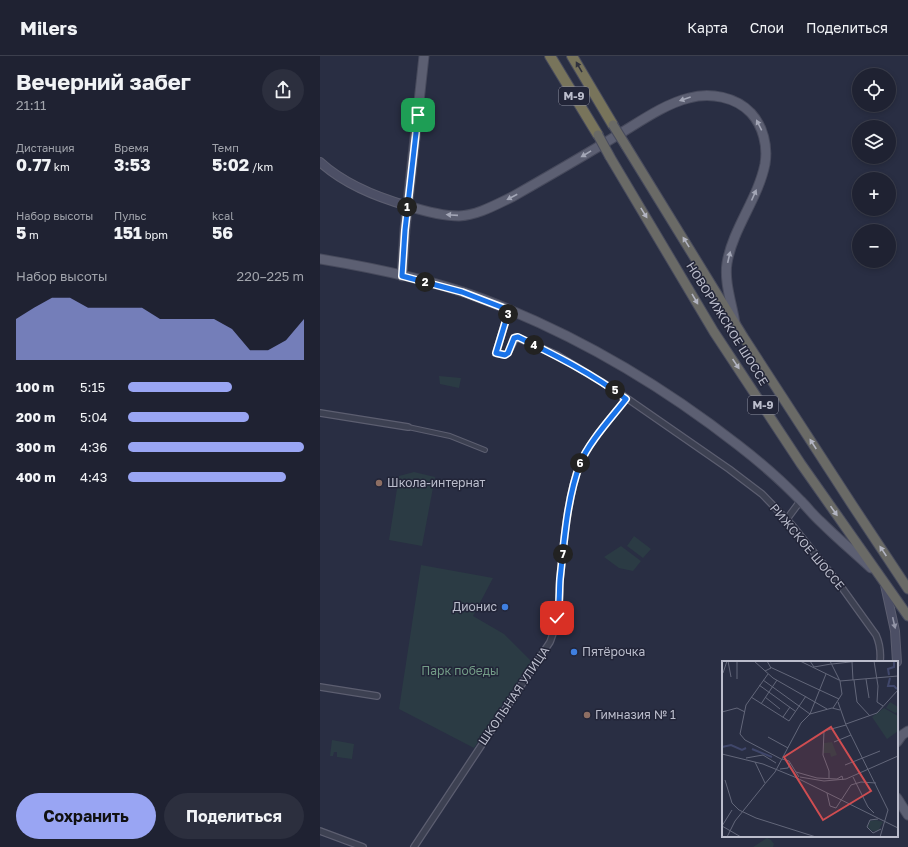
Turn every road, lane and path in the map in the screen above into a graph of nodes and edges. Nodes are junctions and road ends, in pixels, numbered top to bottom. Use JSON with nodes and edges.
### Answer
{"nodes":[{"id":1,"x":424,"y":56,"type":"edge"},
{"id":2,"x":550,"y":56,"type":"edge"},
{"id":3,"x":572,"y":56,"type":"edge"},
{"id":4,"x":613,"y":125,"type":"joint"},
{"id":5,"x":598,"y":135,"type":"joint"},
{"id":6,"x":320,"y":162,"type":"edge"},
{"id":7,"x":408,"y":206,"type":"junction"},
{"id":8,"x":320,"y":259,"type":"edge"},
{"id":9,"x":402,"y":276,"type":"junction"},
{"id":10,"x":509,"y":310,"type":"junction"},
{"id":11,"x":735,"y":323,"type":"junction"},
{"id":12,"x":626,"y":399,"type":"junction"},
{"id":13,"x":320,"y":413,"type":"edge"},
{"id":14,"x":408,"y":427,"type":"joint"},
{"id":15,"x":485,"y":450,"type":"dead end"},
{"id":16,"x":801,"y":500,"type":"junction"},
{"id":17,"x":787,"y":518,"type":"junction"},
{"id":18,"x":877,"y":573,"type":"junction"},
{"id":19,"x":885,"y":585,"type":"junction"},
{"id":20,"x":907,"y":587,"type":"edge"},
{"id":21,"x":908,"y":616,"type":"edge"},
{"id":22,"x":880,"y":661,"type":"edge"},
{"id":23,"x":897,"y":661,"type":"edge"},
{"id":24,"x":320,"y":687,"type":"edge"},
{"id":25,"x":377,"y":696,"type":"dead end"},
{"id":26,"x":908,"y":731,"type":"edge"},
{"id":27,"x":898,"y":741,"type":"edge"},
{"id":28,"x":898,"y":800,"type":"edge"},
{"id":29,"x":908,"y":815,"type":"edge"},
{"id":30,"x":320,"y":831,"type":"edge"},
{"id":31,"x":363,"y":847,"type":"edge"},
{"id":32,"x":414,"y":847,"type":"edge"}],
"edges":[{"from":1,"to":7,"type":"main road"},
{"from":2,"to":5,"type":"highway","name":"НОВОРИЖСКОЕ ШОССЕ","number":"М-9"},
{"from":4,"to":3,"type":"highway","name":"НОВОРИЖСКОЕ ШОССЕ","number":"М-9","one_way":true},
{"from":11,"to":4,"type":"highway","name":"НОВОРИЖСКОЕ ШОССЕ","number":"М-9","one_way":true,"bridge":true},
{"from":5,"to":18,"type":"highway","name":"НОВОРИЖСКОЕ ШОССЕ","number":"М-9","one_way":true,"bridge":true},
{"from":6,"to":7,"type":"main road"},
{"from":7,"to":9,"type":"main road"},
{"from":11,"to":7,"type":"main road","one_way":true},
{"from":8,"to":9,"type":"main road"},
{"from":9,"to":10,"type":"main road"},
{"from":10,"to":12,"type":"street","name":"РИЖСКОЕ ШОССЕ"},
{"from":10,"to":16,"type":"main road"},
{"from":20,"to":11,"type":"highway","name":"НОВОРИЖСКОЕ ШОССЕ","number":"М-9","one_way":true},
{"from":12,"to":17,"type":"street","name":"РИЖСКОЕ ШОССЕ"},
{"from":12,"to":32,"type":"street","name":"ШКОЛЬНАЯ УЛИЦА"},
{"from":13,"to":14,"type":"street"},
{"from":14,"to":15,"type":"street"},
{"from":16,"to":17,"type":"street"},
{"from":16,"to":18,"type":"main road"},
{"from":17,"to":22,"type":"street","name":"РИЖСКОЕ ШОССЕ"},
{"from":18,"to":19,"type":"highway","name":"НОВОРИЖСКОЕ ШОССЕ","number":"М-9"},
{"from":19,"to":21,"type":"highway","name":"НОВОРИЖСКОЕ ШОССЕ","number":"М-9"},
{"from":19,"to":23,"type":"main road","number":"М-9","one_way":true},
{"from":24,"to":25,"type":"street"},
{"from":26,"to":27,"type":"main road"},
{"from":28,"to":29,"type":"main road"},
{"from":30,"to":31,"type":"street"}]}
